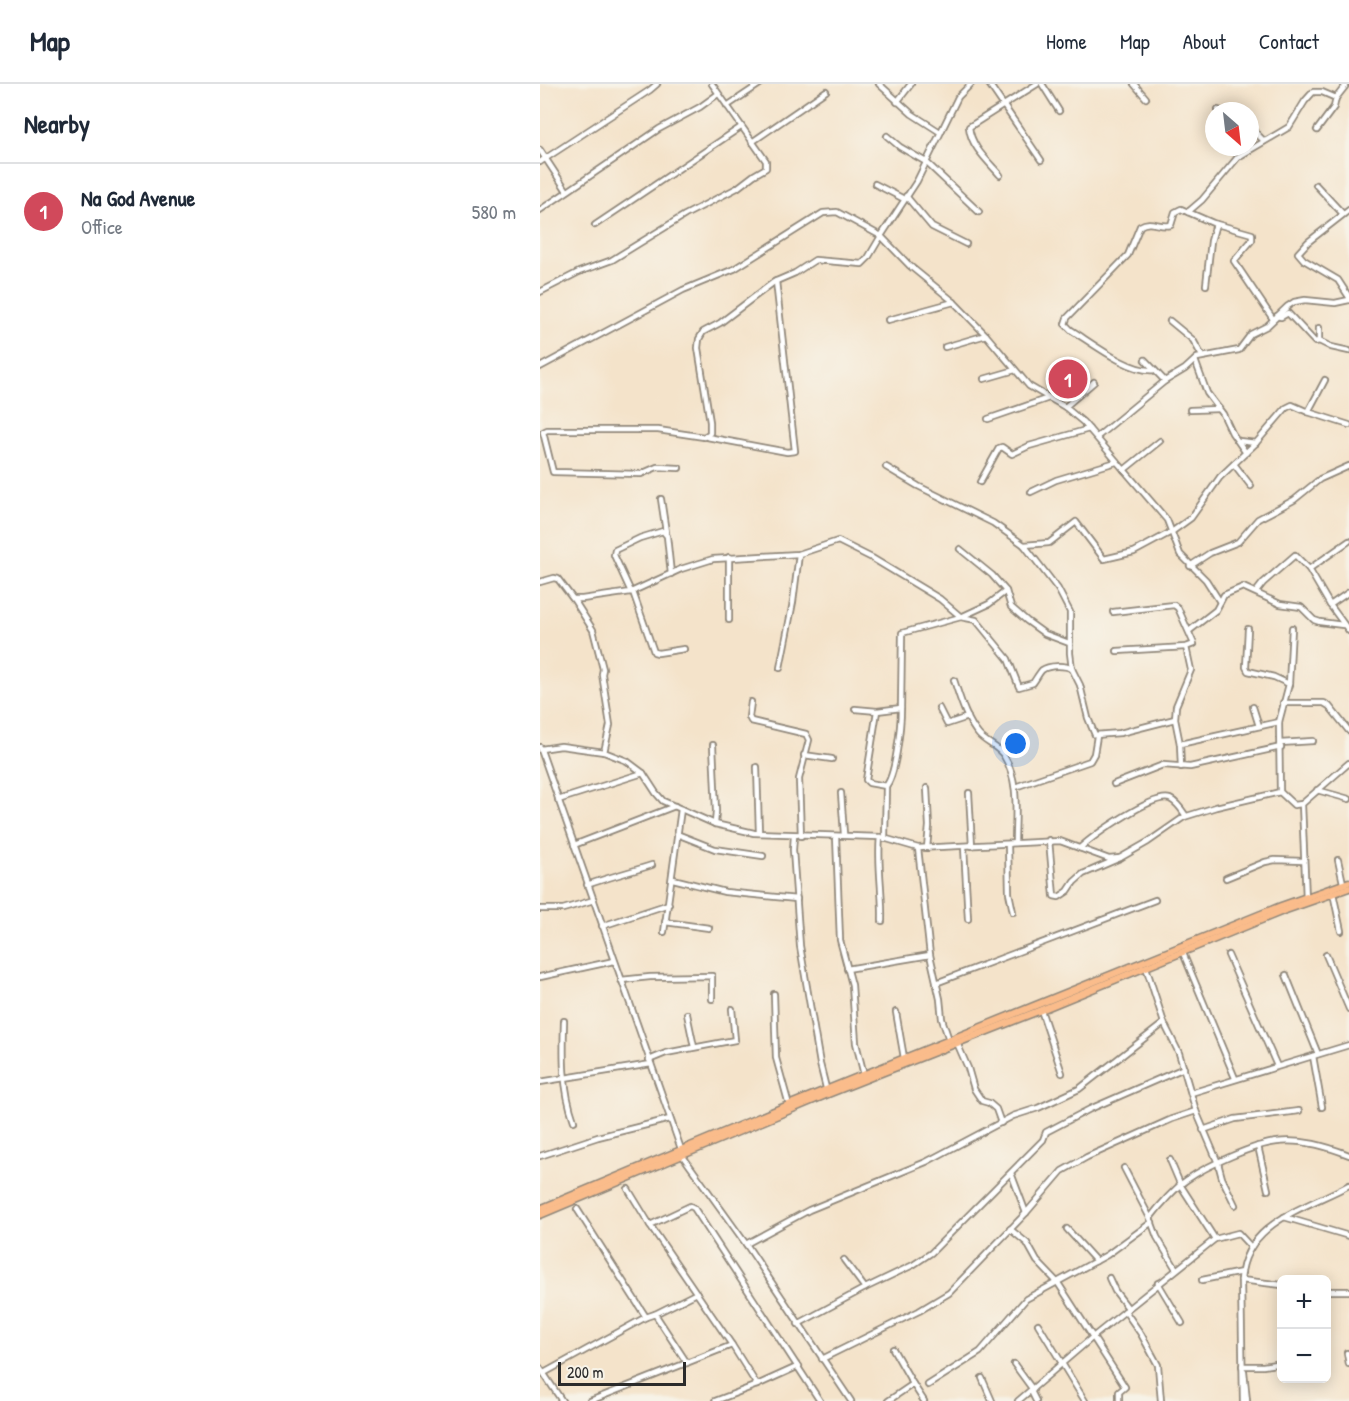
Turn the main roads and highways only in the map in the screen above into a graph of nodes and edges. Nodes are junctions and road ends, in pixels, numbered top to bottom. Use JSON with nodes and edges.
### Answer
{"nodes":[{"id":1,"x":1347,"y":884,"type":"edge"},
{"id":2,"x":1306,"y":899,"type":"junction"},
{"id":3,"x":827,"y":1092,"type":"junction"},
{"id":4,"x":682,"y":1152,"type":"junction"},
{"id":5,"x":540,"y":1209,"type":"edge"},
{"id":6,"x":540,"y":1215,"type":"edge"}],
"edges":[{"from":1,"to":2,"type":"main road"},
{"from":1,"to":2,"type":"main road"},
{"from":2,"to":3,"type":"main road"},
{"from":2,"to":3,"type":"main road"},
{"from":3,"to":4,"type":"main road"},
{"from":3,"to":4,"type":"main road"},
{"from":4,"to":5,"type":"main road"},
{"from":4,"to":6,"type":"main road"}]}
